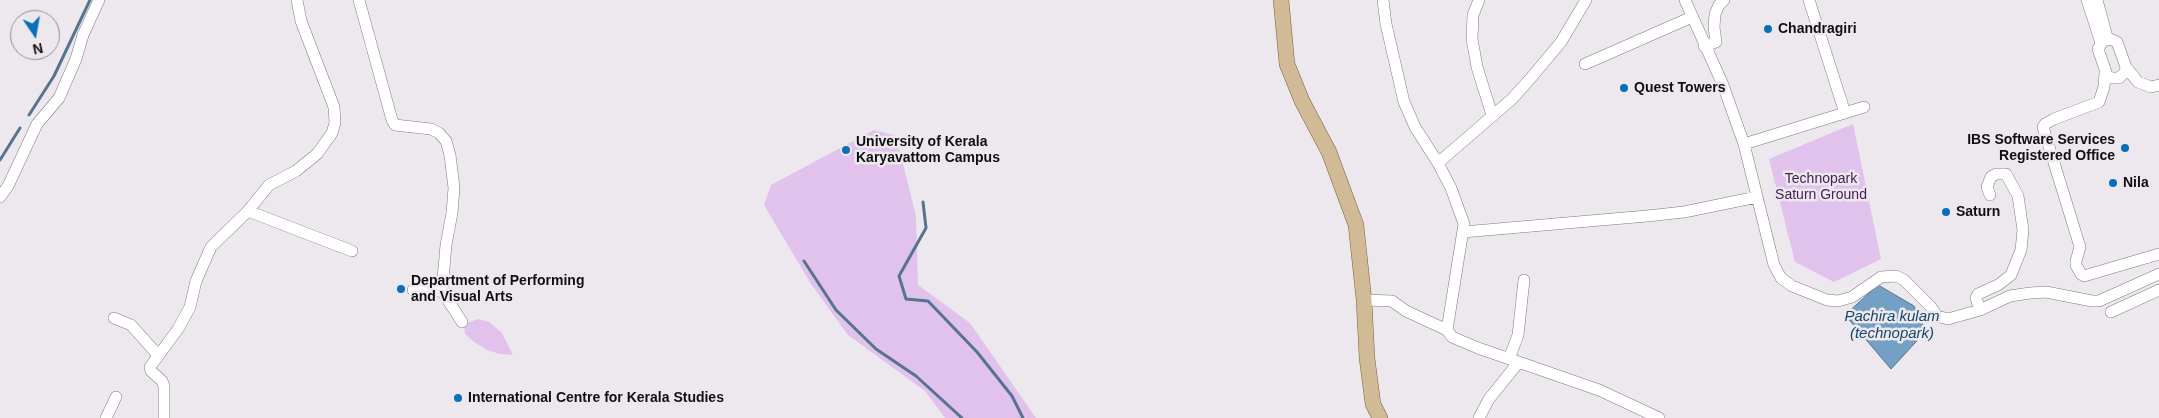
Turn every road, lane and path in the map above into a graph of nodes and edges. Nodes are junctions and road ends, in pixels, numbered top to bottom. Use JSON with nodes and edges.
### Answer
{"nodes":[{"id":1,"x":99,"y":0,"type":"edge"},
{"id":2,"x":297,"y":0,"type":"edge"},
{"id":3,"x":359,"y":0,"type":"edge"},
{"id":4,"x":1281,"y":0,"type":"edge"},
{"id":5,"x":1383,"y":0,"type":"edge"},
{"id":6,"x":1479,"y":0,"type":"edge"},
{"id":7,"x":1586,"y":0,"type":"edge"},
{"id":8,"x":1686,"y":0,"type":"edge"},
{"id":9,"x":1724,"y":0,"type":"edge"},
{"id":10,"x":1809,"y":0,"type":"edge"},
{"id":11,"x":2088,"y":0,"type":"edge"},
{"id":12,"x":2097,"y":0,"type":"edge"},
{"id":13,"x":1692,"y":17,"type":"junction"},
{"id":14,"x":2104,"y":41,"type":"junction"},
{"id":15,"x":1704,"y":46,"type":"junction"},
{"id":16,"x":1585,"y":64,"type":"dead end"},
{"id":17,"x":2126,"y":67,"type":"junction"},
{"id":18,"x":2105,"y":73,"type":"junction"},
{"id":19,"x":2159,"y":85,"type":"edge"},
{"id":20,"x":1864,"y":107,"type":"dead end"},
{"id":21,"x":1845,"y":113,"type":"junction"},
{"id":22,"x":1492,"y":115,"type":"junction"},
{"id":23,"x":1744,"y":144,"type":"junction"},
{"id":24,"x":1438,"y":162,"type":"junction"},
{"id":25,"x":1990,"y":195,"type":"dead end"},
{"id":26,"x":0,"y":197,"type":"edge"},
{"id":27,"x":1757,"y":197,"type":"junction"},
{"id":28,"x":248,"y":211,"type":"junction"},
{"id":29,"x":1463,"y":232,"type":"junction"},
{"id":30,"x":352,"y":251,"type":"dead end"},
{"id":31,"x":2159,"y":254,"type":"edge"},
{"id":32,"x":2159,"y":274,"type":"edge"},
{"id":33,"x":1524,"y":280,"type":"dead end"},
{"id":34,"x":413,"y":290,"type":"dead end"},
{"id":35,"x":2159,"y":290,"type":"edge"},
{"id":36,"x":442,"y":291,"type":"junction"},
{"id":37,"x":1364,"y":300,"type":"junction"},
{"id":38,"x":1980,"y":310,"type":"junction"},
{"id":39,"x":2111,"y":312,"type":"dead end"},
{"id":40,"x":114,"y":318,"type":"dead end"},
{"id":41,"x":462,"y":322,"type":"dead end"},
{"id":42,"x":1447,"y":330,"type":"junction"},
{"id":43,"x":158,"y":355,"type":"junction"},
{"id":44,"x":1514,"y":361,"type":"junction"},
{"id":45,"x":116,"y":396,"type":"dead end"},
{"id":46,"x":106,"y":418,"type":"edge"},
{"id":47,"x":164,"y":418,"type":"edge"},
{"id":48,"x":1380,"y":418,"type":"edge"},
{"id":49,"x":1479,"y":418,"type":"edge"},
{"id":50,"x":1659,"y":418,"type":"edge"}],
"edges":[{"from":1,"to":26,"type":"street"},
{"from":2,"to":28,"type":"street"},
{"from":3,"to":36,"type":"street"},
{"from":4,"to":37,"type":"main road"},
{"from":5,"to":24,"type":"street"},
{"from":6,"to":22,"type":"street"},
{"from":7,"to":22,"type":"street"},
{"from":8,"to":13,"type":"street"},
{"from":9,"to":15,"type":"street"},
{"from":10,"to":21,"type":"street"},
{"from":11,"to":14,"type":"street"},
{"from":12,"to":14,"type":"street"},
{"from":13,"to":15,"type":"street"},
{"from":13,"to":16,"type":"street"},
{"from":14,"to":17,"type":"street"},
{"from":14,"to":18,"type":"street"},
{"from":15,"to":23,"type":"street"},
{"from":17,"to":18,"type":"street"},
{"from":17,"to":19,"type":"street"},
{"from":18,"to":31,"type":"street"},
{"from":20,"to":21,"type":"street"},
{"from":21,"to":23,"type":"street"},
{"from":22,"to":24,"type":"street"},
{"from":23,"to":27,"type":"street"},
{"from":24,"to":29,"type":"street"},
{"from":25,"to":38,"type":"street"},
{"from":27,"to":29,"type":"street"},
{"from":27,"to":38,"type":"street"},
{"from":28,"to":30,"type":"street"},
{"from":28,"to":43,"type":"street"},
{"from":29,"to":42,"type":"street"},
{"from":32,"to":38,"type":"street"},
{"from":33,"to":44,"type":"street"},
{"from":34,"to":36,"type":"street"},
{"from":35,"to":39,"type":"street"},
{"from":36,"to":41,"type":"street"},
{"from":37,"to":42,"type":"street"},
{"from":37,"to":48,"type":"main road"},
{"from":40,"to":43,"type":"street"},
{"from":42,"to":44,"type":"street"},
{"from":43,"to":47,"type":"street"},
{"from":44,"to":49,"type":"street"},
{"from":44,"to":50,"type":"street"},
{"from":45,"to":46,"type":"street"}]}
